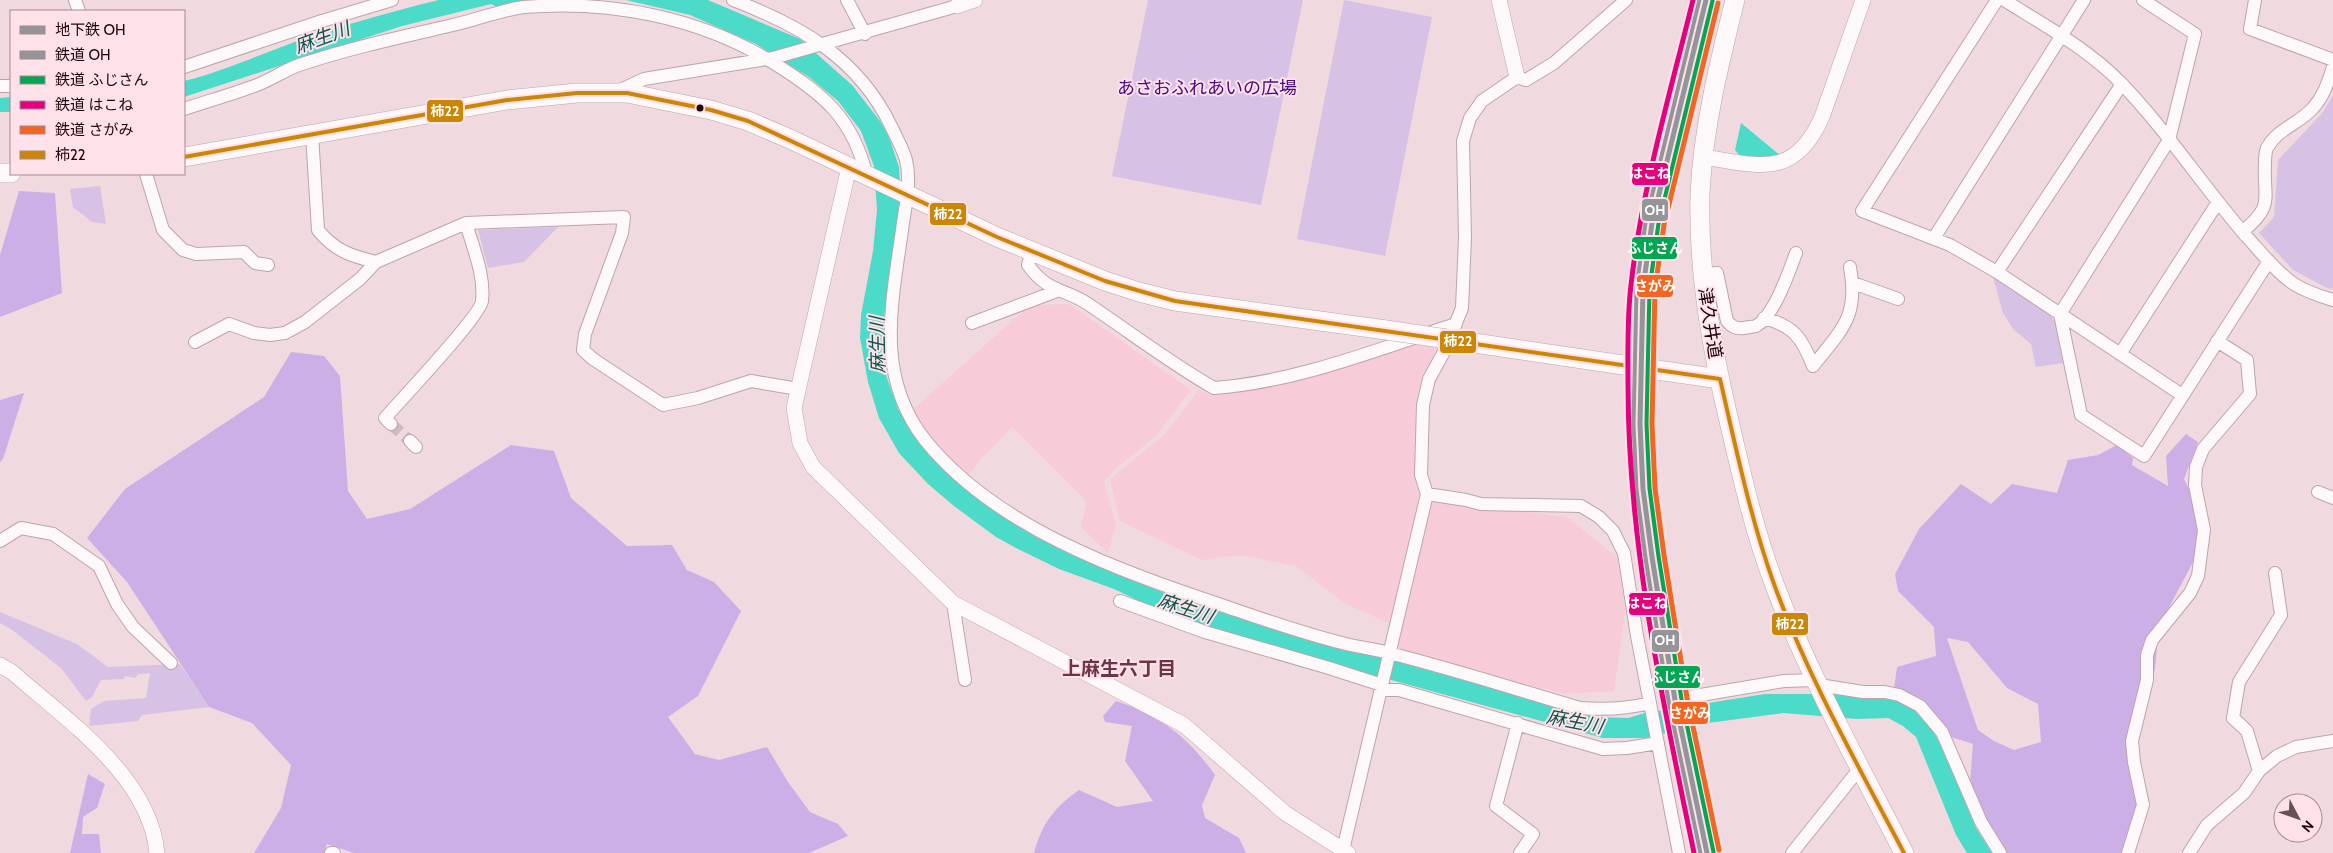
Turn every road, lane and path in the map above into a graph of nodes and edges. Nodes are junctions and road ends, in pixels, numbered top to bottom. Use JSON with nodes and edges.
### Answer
{"nodes":[{"id":1,"x":392,"y":0,"type":"edge"},
{"id":2,"x":733,"y":0,"type":"edge"},
{"id":3,"x":847,"y":0,"type":"edge"},
{"id":4,"x":975,"y":0,"type":"edge"},
{"id":5,"x":1499,"y":0,"type":"edge"},
{"id":6,"x":1626,"y":0,"type":"edge"},
{"id":7,"x":1735,"y":0,"type":"edge"},
{"id":8,"x":1864,"y":0,"type":"edge"},
{"id":9,"x":1997,"y":0,"type":"edge"},
{"id":10,"x":2004,"y":0,"type":"edge"},
{"id":11,"x":2084,"y":0,"type":"edge"},
{"id":12,"x":2143,"y":0,"type":"edge"},
{"id":13,"x":2255,"y":0,"type":"edge"},
{"id":14,"x":957,"y":6,"type":"joint"},
{"id":15,"x":865,"y":34,"type":"junction"},
{"id":16,"x":2061,"y":36,"type":"junction"},
{"id":17,"x":818,"y":46,"type":"junction"},
{"id":18,"x":770,"y":58,"type":"junction"},
{"id":19,"x":2333,"y":60,"type":"edge"},
{"id":20,"x":185,"y":67,"type":"edge"},
{"id":21,"x":2333,"y":67,"type":"edge"},
{"id":22,"x":1517,"y":77,"type":"junction"},
{"id":23,"x":2122,"y":84,"type":"junction"},
{"id":24,"x":616,"y":92,"type":"junction"},
{"id":25,"x":185,"y":109,"type":"edge"},
{"id":26,"x":312,"y":134,"type":"junction"},
{"id":27,"x":2169,"y":140,"type":"junction"},
{"id":28,"x":185,"y":157,"type":"edge"},
{"id":29,"x":1703,"y":157,"type":"junction"},
{"id":30,"x":849,"y":167,"type":"junction"},
{"id":31,"x":146,"y":175,"type":"edge"},
{"id":32,"x":867,"y":177,"type":"junction"},
{"id":33,"x":907,"y":195,"type":"junction"},
{"id":34,"x":2218,"y":202,"type":"junction"},
{"id":35,"x":466,"y":223,"type":"junction"},
{"id":36,"x":2243,"y":232,"type":"junction"},
{"id":37,"x":1934,"y":238,"type":"junction"},
{"id":38,"x":1032,"y":251,"type":"junction"},
{"id":39,"x":1796,"y":253,"type":"dead end"},
{"id":40,"x":2269,"y":261,"type":"junction"},
{"id":41,"x":376,"y":262,"type":"junction"},
{"id":42,"x":268,"y":265,"type":"dead end"},
{"id":43,"x":1850,"y":267,"type":"dead end"},
{"id":44,"x":1997,"y":272,"type":"junction"},
{"id":45,"x":1702,"y":274,"type":"junction"},
{"id":46,"x":1853,"y":283,"type":"junction"},
{"id":47,"x":1057,"y":291,"type":"junction"},
{"id":48,"x":1898,"y":299,"type":"dead end"},
{"id":49,"x":2333,"y":300,"type":"edge"},
{"id":50,"x":2060,"y":314,"type":"junction"},
{"id":51,"x":1764,"y":318,"type":"junction"},
{"id":52,"x":972,"y":324,"type":"dead end"},
{"id":53,"x":1456,"y":324,"type":"junction"},
{"id":54,"x":2217,"y":341,"type":"junction"},
{"id":55,"x":195,"y":342,"type":"dead end"},
{"id":56,"x":2120,"y":354,"type":"junction"},
{"id":57,"x":1720,"y":380,"type":"junction"},
{"id":58,"x":798,"y":389,"type":"junction"},
{"id":59,"x":2182,"y":395,"type":"junction"},
{"id":60,"x":391,"y":424,"type":"dead end"},
{"id":61,"x":1427,"y":494,"type":"junction"},
{"id":62,"x":0,"y":541,"type":"edge"},
{"id":63,"x":2274,"y":573,"type":"dead end"},
{"id":64,"x":1120,"y":601,"type":"dead end"},
{"id":65,"x":953,"y":603,"type":"junction"},
{"id":66,"x":1389,"y":656,"type":"junction"},
{"id":67,"x":171,"y":663,"type":"dead end"},
{"id":68,"x":0,"y":665,"type":"edge"},
{"id":69,"x":964,"y":680,"type":"dead end"},
{"id":70,"x":1382,"y":685,"type":"junction"},
{"id":71,"x":1819,"y":685,"type":"junction"},
{"id":72,"x":1688,"y":697,"type":"dead end"},
{"id":73,"x":1651,"y":704,"type":"junction"},
{"id":74,"x":1518,"y":723,"type":"junction"},
{"id":75,"x":1658,"y":740,"type":"junction"},
{"id":76,"x":2333,"y":741,"type":"edge"},
{"id":77,"x":1860,"y":768,"type":"junction"},
{"id":78,"x":2259,"y":771,"type":"junction"},
{"id":79,"x":1346,"y":851,"type":"edge"},
{"id":80,"x":157,"y":853,"type":"edge"},
{"id":81,"x":1520,"y":853,"type":"edge"},
{"id":82,"x":1679,"y":853,"type":"edge"},
{"id":83,"x":1792,"y":853,"type":"edge"},
{"id":84,"x":1904,"y":853,"type":"edge"},
{"id":85,"x":2000,"y":853,"type":"edge"},
{"id":86,"x":2128,"y":853,"type":"edge"},
{"id":87,"x":2189,"y":853,"type":"edge"}],
"edges":[{"from":1,"to":20,"type":"street"},
{"from":2,"to":17,"type":"street"},
{"from":3,"to":15,"type":"street"},
{"from":4,"to":14,"type":"street"},
{"from":5,"to":22,"type":"street"},
{"from":6,"to":22,"type":"street"},
{"from":7,"to":29,"type":"main road","name":"津久井道"},
{"from":8,"to":29,"type":"street"},
{"from":9,"to":37,"type":"street"},
{"from":10,"to":16,"type":"street"},
{"from":11,"to":16,"type":"street"},
{"from":12,"to":27,"type":"street"},
{"from":13,"to":19,"type":"street"},
{"from":14,"to":15,"type":"street"},
{"from":15,"to":17,"type":"street"},
{"from":16,"to":23,"type":"street"},
{"from":16,"to":37,"type":"street"},
{"from":17,"to":18,"type":"street"},
{"from":17,"to":33,"type":"street"},
{"from":18,"to":24,"type":"street"},
{"from":18,"to":25,"type":"street"},
{"from":18,"to":32,"type":"street"},
{"from":21,"to":36,"type":"street"},
{"from":22,"to":53,"type":"street"},
{"from":23,"to":27,"type":"street"},
{"from":23,"to":44,"type":"street"},
{"from":24,"to":26,"type":"main road"},
{"from":24,"to":30,"type":"main road"},
{"from":26,"to":28,"type":"main road"},
{"from":26,"to":41,"type":"street"},
{"from":27,"to":34,"type":"street"},
{"from":27,"to":50,"type":"street"},
{"from":29,"to":45,"type":"main road","name":"津久井道"},
{"from":30,"to":32,"type":"main road"},
{"from":30,"to":58,"type":"street"},
{"from":31,"to":42,"type":"street"},
{"from":32,"to":33,"type":"main road"},
{"from":33,"to":38,"type":"main road"},
{"from":33,"to":66,"type":"street"},
{"from":34,"to":36,"type":"street"},
{"from":34,"to":56,"type":"street"},
{"from":35,"to":41,"type":"street"},
{"from":35,"to":58,"type":"street"},
{"from":35,"to":60,"type":"street"},
{"from":36,"to":40,"type":"street"},
{"from":37,"to":44,"type":"street"},
{"from":38,"to":47,"type":"street"},
{"from":38,"to":57,"type":"main road","bridge":true},
{"from":39,"to":51,"type":"street"},
{"from":40,"to":49,"type":"street"},
{"from":40,"to":54,"type":"street"},
{"from":41,"to":55,"type":"street"},
{"from":43,"to":46,"type":"street"},
{"from":44,"to":50,"type":"street"},
{"from":45,"to":51,"type":"street"},
{"from":45,"to":57,"type":"main road","name":"津久井道"},
{"from":46,"to":48,"type":"street"},
{"from":46,"to":51,"type":"street"},
{"from":47,"to":52,"type":"street"},
{"from":47,"to":53,"type":"street"},
{"from":50,"to":56,"type":"street"},
{"from":50,"to":59,"type":"street"},
{"from":53,"to":61,"type":"street"},
{"from":54,"to":59,"type":"street"},
{"from":54,"to":86,"type":"street"},
{"from":56,"to":59,"type":"street"},
{"from":57,"to":71,"type":"main road","name":"津久井道"},
{"from":58,"to":65,"type":"street"},
{"from":61,"to":66,"type":"street"},
{"from":61,"to":73,"type":"street"},
{"from":62,"to":67,"type":"street"},
{"from":63,"to":78,"type":"street"},
{"from":64,"to":70,"type":"street"},
{"from":65,"to":69,"type":"street"},
{"from":65,"to":79,"type":"street"},
{"from":66,"to":70,"type":"street"},
{"from":66,"to":73,"type":"street"},
{"from":68,"to":80,"type":"street"},
{"from":70,"to":74,"type":"street"},
{"from":70,"to":79,"type":"street"},
{"from":71,"to":72,"type":"street"},
{"from":71,"to":77,"type":"main road","name":"津久井道"},
{"from":71,"to":85,"type":"street"},
{"from":73,"to":75,"type":"street"},
{"from":74,"to":75,"type":"street"},
{"from":74,"to":81,"type":"street"},
{"from":75,"to":82,"type":"street"},
{"from":76,"to":78,"type":"street"},
{"from":77,"to":83,"type":"street"},
{"from":77,"to":84,"type":"main road","name":"津久井道"},
{"from":78,"to":87,"type":"street"}]}
